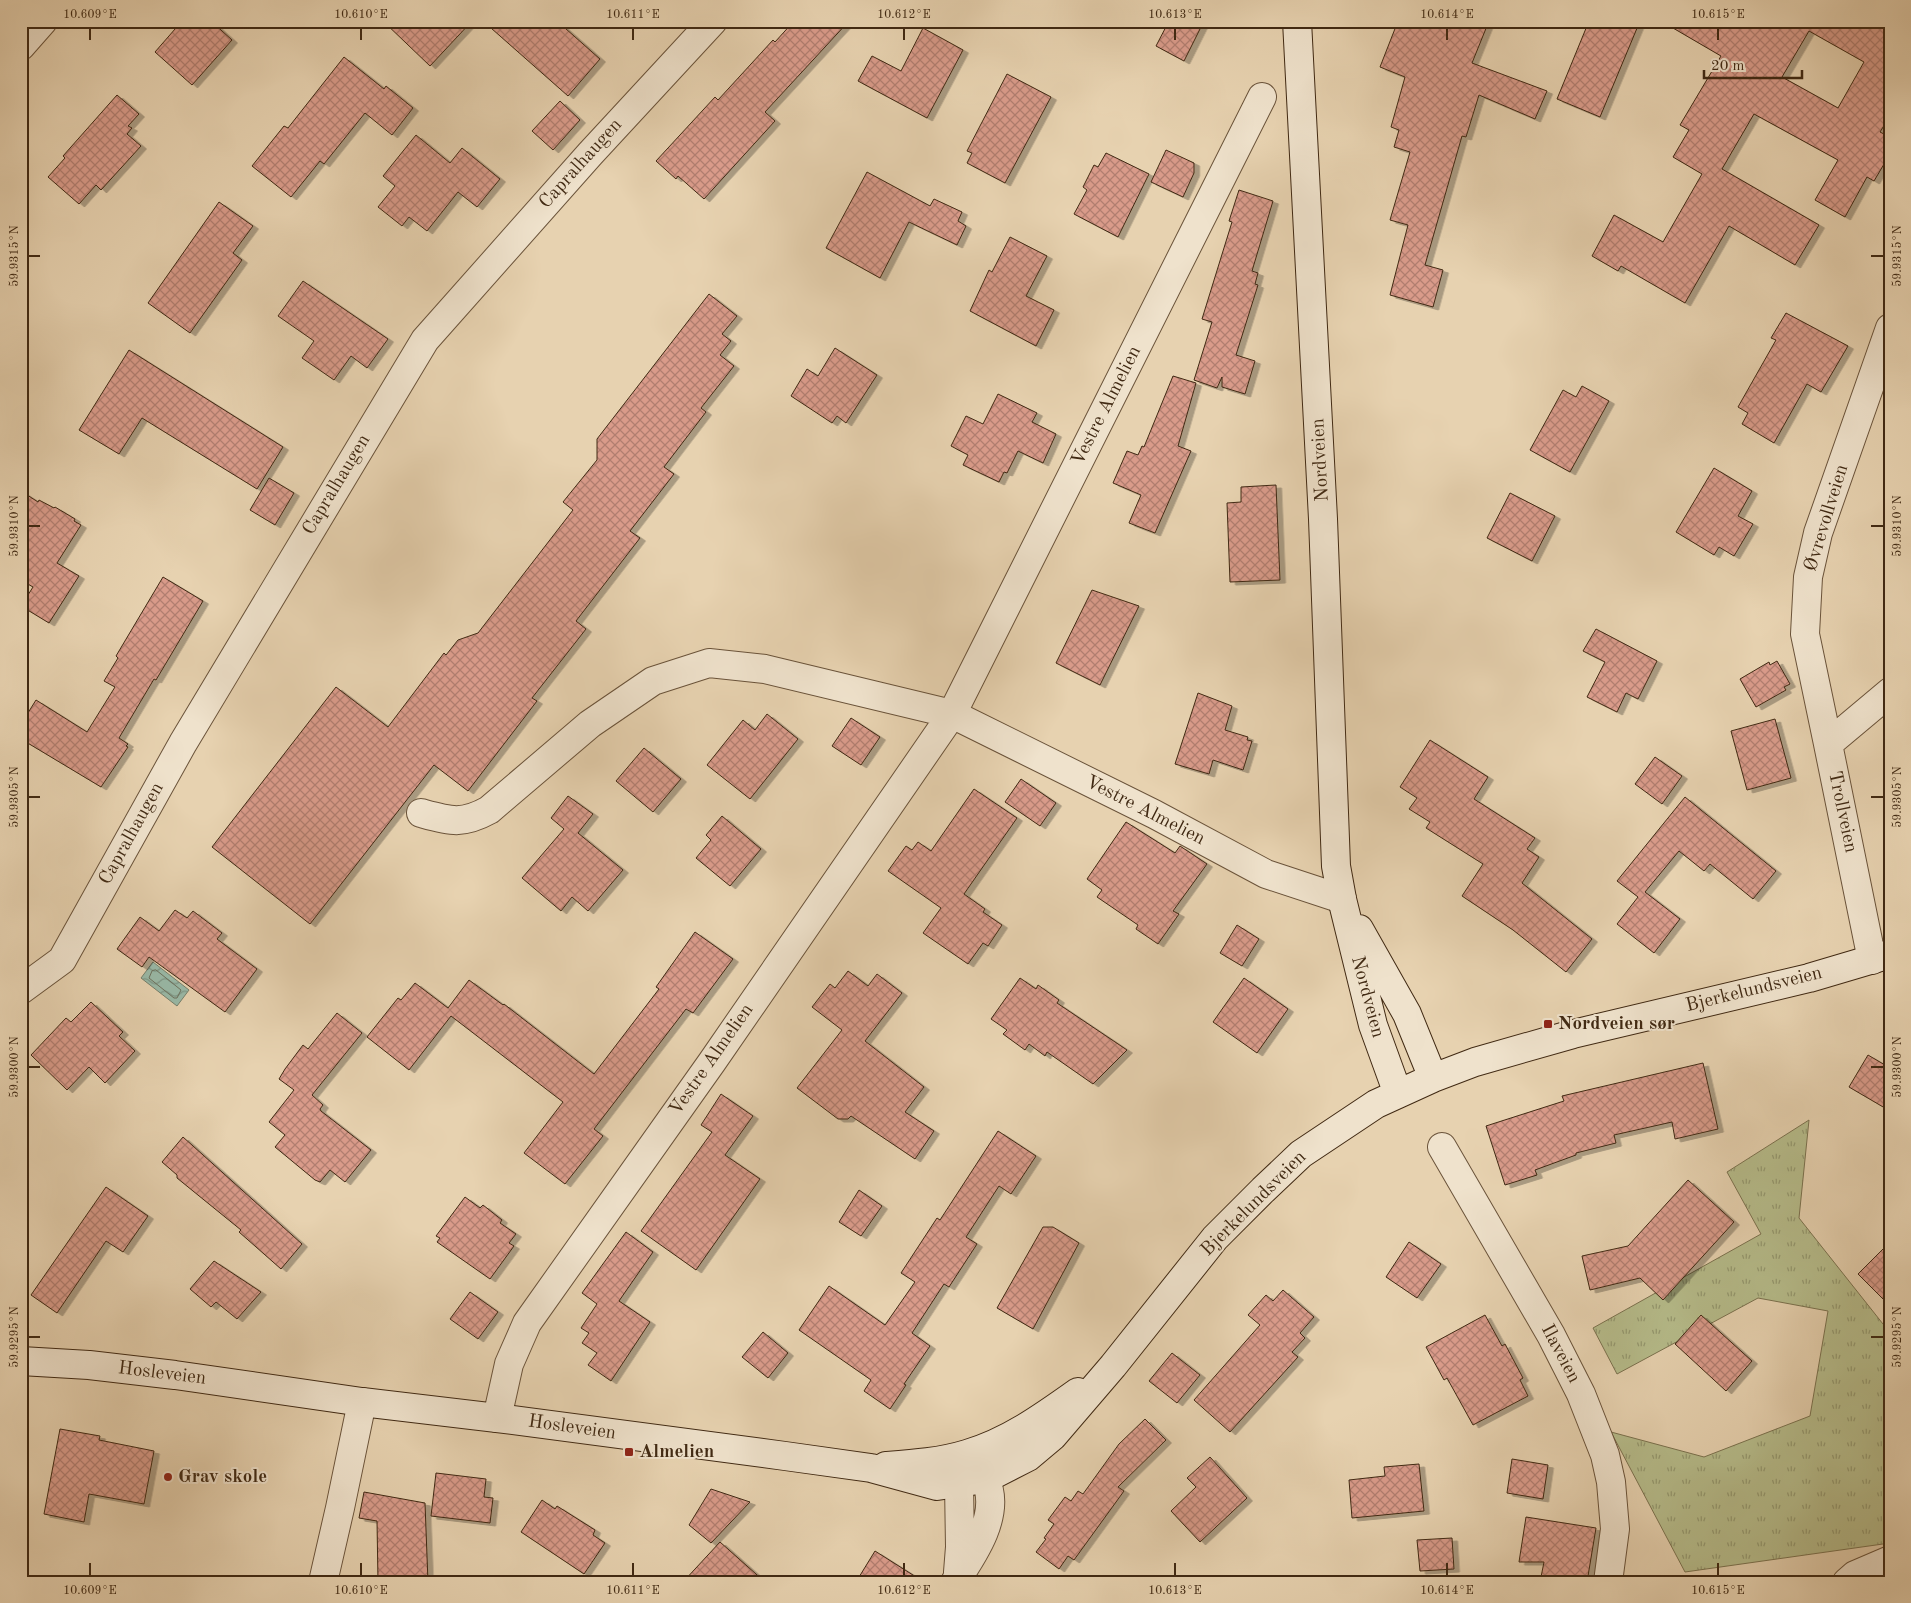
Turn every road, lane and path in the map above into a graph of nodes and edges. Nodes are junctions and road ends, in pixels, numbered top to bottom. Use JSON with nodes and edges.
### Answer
{"nodes":[{"id":1,"x":43,"y":21,"type":"edge"},
{"id":2,"x":713,"y":21,"type":"edge"},
{"id":3,"x":1297,"y":21,"type":"edge"},
{"id":4,"x":21,"y":46,"type":"edge"},
{"id":5,"x":1262,"y":97,"type":"dead end"},
{"id":6,"x":1890,"y":328,"type":"edge"},
{"id":7,"x":1890,"y":692,"type":"edge"},
{"id":8,"x":952,"y":714,"type":"junction"},
{"id":9,"x":1828,"y":744,"type":"junction"},
{"id":10,"x":421,"y":813,"type":"dead end"},
{"id":11,"x":1342,"y":899,"type":"junction"},
{"id":12,"x":1881,"y":957,"type":"edge"},
{"id":13,"x":21,"y":990,"type":"edge"},
{"id":14,"x":1433,"y":1078,"type":"junction"},
{"id":15,"x":1398,"y":1094,"type":"junction"},
{"id":16,"x":1442,"y":1147,"type":"dead end"},
{"id":17,"x":21,"y":1361,"type":"edge"},
{"id":18,"x":1114,"y":1366,"type":"junction"},
{"id":19,"x":362,"y":1402,"type":"junction"},
{"id":20,"x":497,"y":1418,"type":"junction"},
{"id":21,"x":966,"y":1454,"type":"junction"},
{"id":22,"x":871,"y":1468,"type":"junction"},
{"id":23,"x":972,"y":1481,"type":"junction"},
{"id":24,"x":1890,"y":1560,"type":"edge"},
{"id":25,"x":957,"y":1580,"type":"edge"},
{"id":26,"x":323,"y":1582,"type":"edge"},
{"id":27,"x":1608,"y":1582,"type":"edge"},
{"id":28,"x":1847,"y":1582,"type":"edge"}],
"edges":[{"from":1,"to":4,"type":"street"},
{"from":2,"to":13,"type":"street","name":"Capralhaugen"},
{"from":3,"to":11,"type":"street","name":"Nordveien"},
{"from":5,"to":8,"type":"street","name":"Vestre Almelien"},
{"from":6,"to":9,"type":"street","name":"Øvrevollveien"},
{"from":7,"to":9,"type":"street"},
{"from":8,"to":10,"type":"street","name":"Vestre Almelien"},
{"from":8,"to":11,"type":"street","name":"Vestre Almelien"},
{"from":8,"to":20,"type":"street","name":"Vestre Almelien"},
{"from":9,"to":12,"type":"street","name":"Trollveien"},
{"from":11,"to":14,"type":"street","name":"Nordveien"},
{"from":11,"to":15,"type":"street","name":"Nordveien"},
{"from":12,"to":14,"type":"street","name":"Bjerkelundsveien"},
{"from":14,"to":15,"type":"street","name":"Bjerkelundsveien"},
{"from":15,"to":18,"type":"street","name":"Bjerkelundsveien"},
{"from":16,"to":27,"type":"street","name":"Ilaveien"},
{"from":17,"to":19,"type":"street","name":"Hosleveien"},
{"from":18,"to":21,"type":"street","name":"Bjerkelundsveien"},
{"from":18,"to":23,"type":"street","name":"Bjerkelundsveien"},
{"from":19,"to":20,"type":"street","name":"Hosleveien"},
{"from":19,"to":26,"type":"street"},
{"from":20,"to":22,"type":"street","name":"Hosleveien"},
{"from":21,"to":22,"type":"street","name":"Hosleveien"},
{"from":21,"to":23,"type":"street"},
{"from":22,"to":23,"type":"street","name":"Hosleveien"},
{"from":23,"to":25,"type":"street"},
{"from":24,"to":28,"type":"street"}]}
